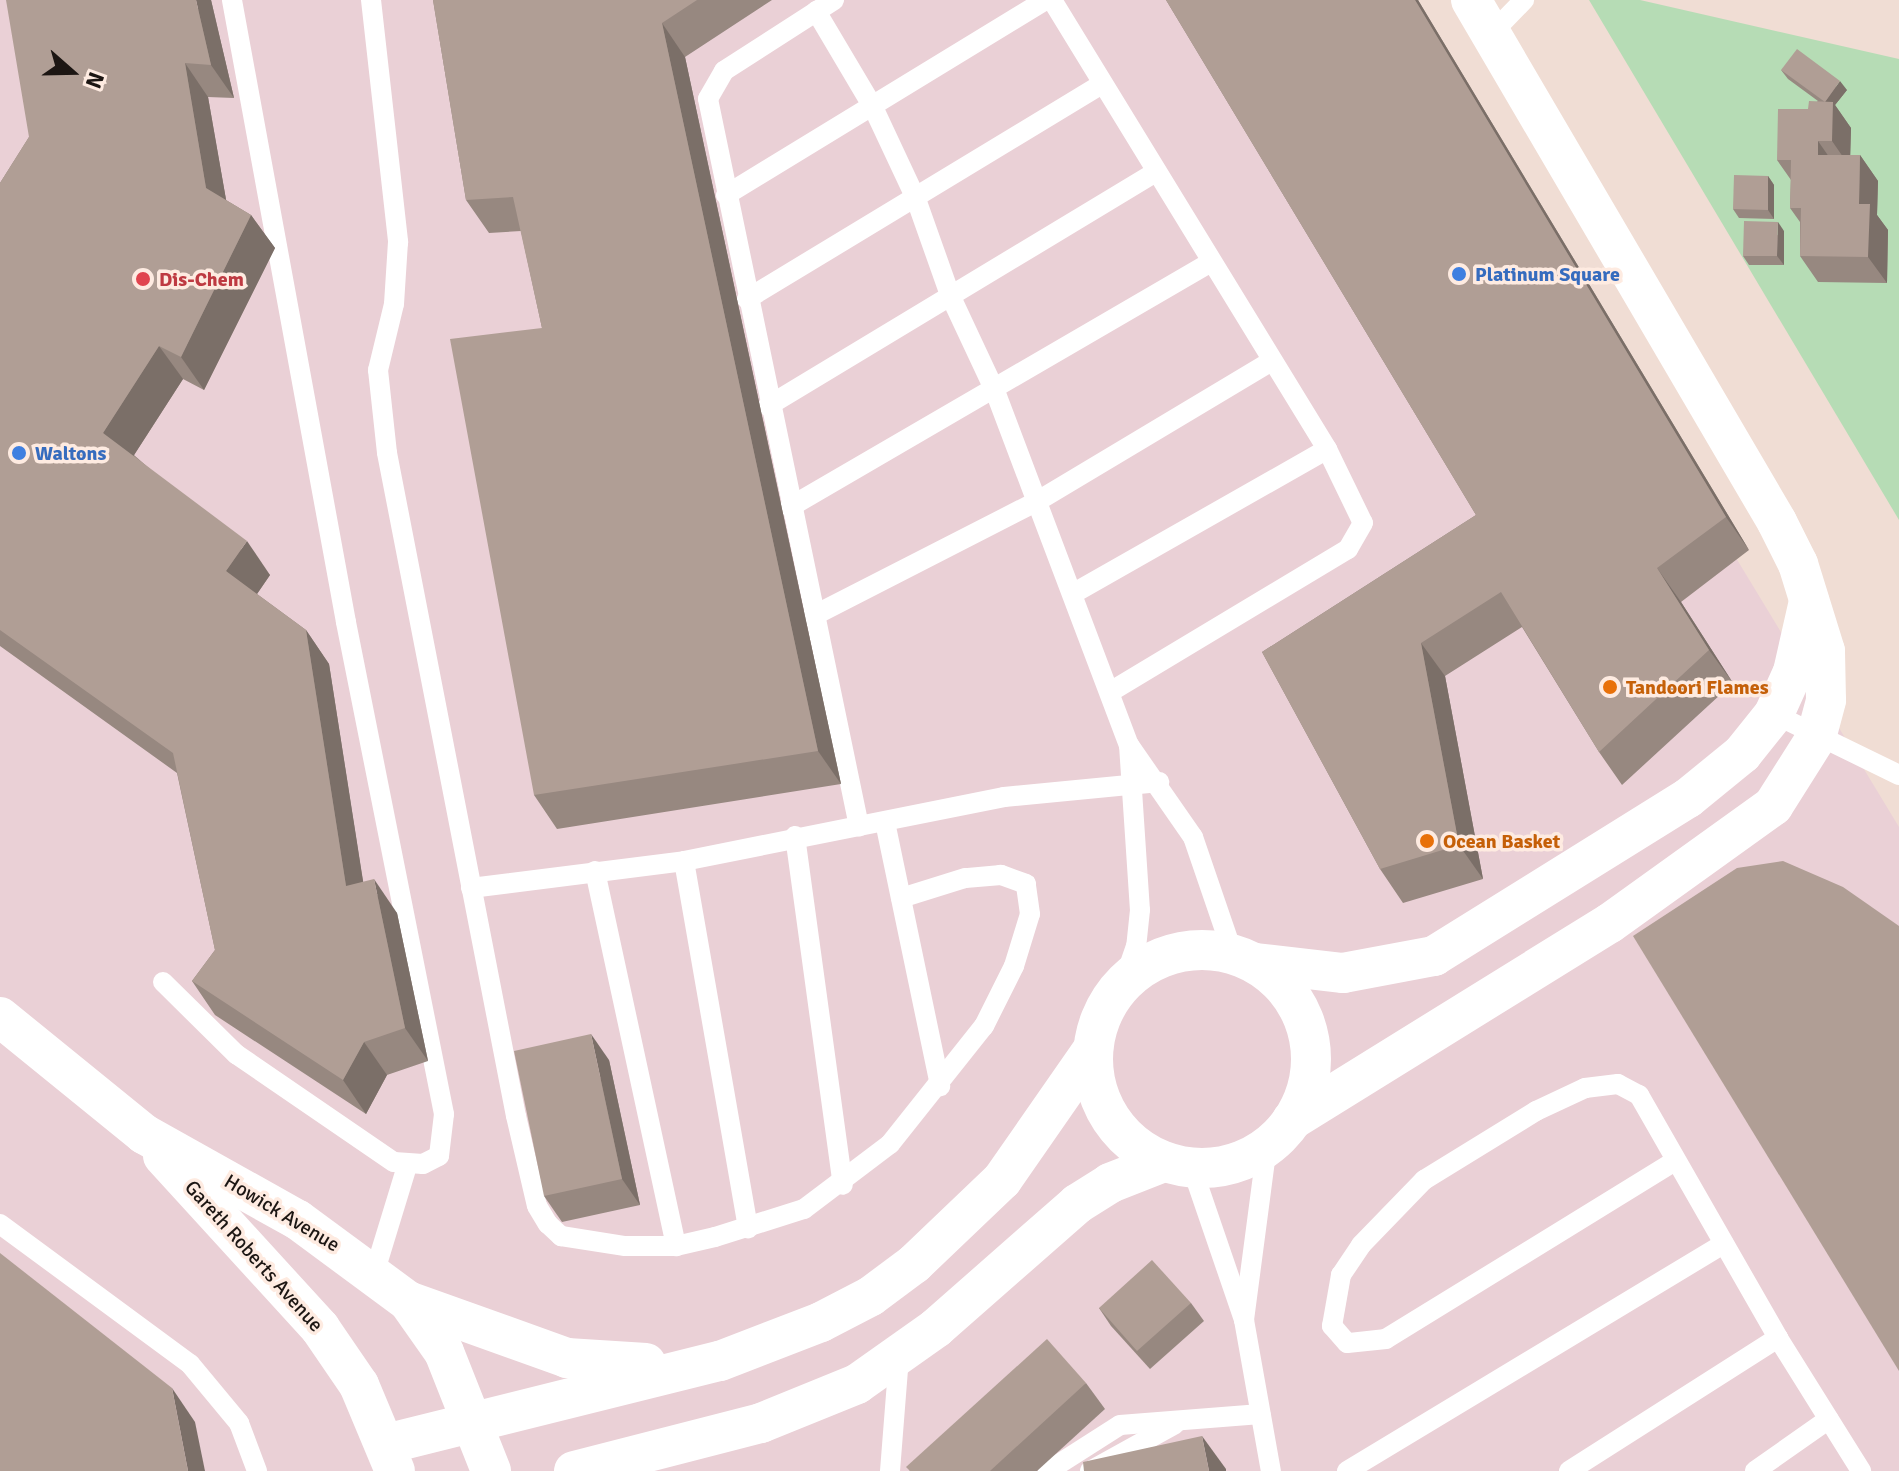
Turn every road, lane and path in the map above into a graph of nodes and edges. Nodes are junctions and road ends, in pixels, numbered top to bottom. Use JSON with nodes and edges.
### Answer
{"nodes":[{"id":1,"x":232,"y":0,"type":"edge"},
{"id":2,"x":371,"y":0,"type":"edge"},
{"id":3,"x":1045,"y":0,"type":"edge"},
{"id":4,"x":1052,"y":0,"type":"edge"},
{"id":5,"x":1471,"y":0,"type":"edge"},
{"id":6,"x":1524,"y":0,"type":"edge"},
{"id":7,"x":825,"y":6,"type":"edge"},
{"id":8,"x":1490,"y":35,"type":"junction"},
{"id":9,"x":1102,"y":84,"type":"junction"},
{"id":10,"x":873,"y":107,"type":"junction"},
{"id":11,"x":1154,"y":173,"type":"junction"},
{"id":12,"x":726,"y":195,"type":"junction"},
{"id":13,"x":916,"y":199,"type":"junction"},
{"id":14,"x":1209,"y":263,"type":"junction"},
{"id":15,"x":950,"y":295,"type":"junction"},
{"id":16,"x":747,"y":299,"type":"junction"},
{"id":17,"x":1270,"y":362,"type":"junction"},
{"id":18,"x":995,"y":391,"type":"junction"},
{"id":19,"x":768,"y":406,"type":"junction"},
{"id":20,"x":1327,"y":449,"type":"junction"},
{"id":21,"x":1036,"y":502,"type":"junction"},
{"id":22,"x":790,"y":507,"type":"junction"},
{"id":23,"x":1074,"y":593,"type":"junction"},
{"id":24,"x":1809,"y":601,"type":"junction"},
{"id":25,"x":813,"y":616,"type":"junction"},
{"id":26,"x":1112,"y":691,"type":"junction"},
{"id":27,"x":1774,"y":714,"type":"junction"},
{"id":28,"x":1816,"y":738,"type":"junction"},
{"id":29,"x":1129,"y":745,"type":"junction"},
{"id":30,"x":1899,"y":775,"type":"edge"},
{"id":31,"x":1159,"y":782,"type":"junction"},
{"id":32,"x":1130,"y":785,"type":"junction"},
{"id":33,"x":885,"y":822,"type":"junction"},
{"id":34,"x":859,"y":826,"type":"junction"},
{"id":35,"x":795,"y":836,"type":"junction"},
{"id":36,"x":684,"y":861,"type":"junction"},
{"id":37,"x":595,"y":871,"type":"junction"},
{"id":38,"x":471,"y":888,"type":"junction"},
{"id":39,"x":901,"y":898,"type":"junction"},
{"id":40,"x":1244,"y":957,"type":"junction"},
{"id":41,"x":163,"y":982,"type":"dead end"},
{"id":42,"x":1123,"y":983,"type":"junction"},
{"id":43,"x":0,"y":1017,"type":"edge"},
{"id":44,"x":1093,"y":1049,"type":"junction"},
{"id":45,"x":940,"y":1086,"type":"junction"},
{"id":46,"x":1280,"y":1133,"type":"junction"},
{"id":47,"x":144,"y":1134,"type":"junction"},
{"id":48,"x":1675,"y":1161,"type":"junction"},
{"id":49,"x":1178,"y":1165,"type":"junction"},
{"id":50,"x":407,"y":1166,"type":"junction"},
{"id":51,"x":843,"y":1185,"type":"junction"},
{"id":52,"x":0,"y":1224,"type":"edge"},
{"id":53,"x":748,"y":1228,"type":"junction"},
{"id":54,"x":1724,"y":1244,"type":"junction"},
{"id":55,"x":676,"y":1246,"type":"junction"},
{"id":56,"x":374,"y":1274,"type":"junction"},
{"id":57,"x":408,"y":1301,"type":"junction"},
{"id":58,"x":1244,"y":1320,"type":"junction"},
{"id":59,"x":1778,"y":1338,"type":"junction"},
{"id":60,"x":899,"y":1356,"type":"junction"},
{"id":61,"x":720,"y":1361,"type":"junction"},
{"id":62,"x":1261,"y":1414,"type":"junction"},
{"id":63,"x":1829,"y":1419,"type":"junction"},
{"id":64,"x":474,"y":1420,"type":"junction"},
{"id":65,"x":761,"y":1423,"type":"junction"},
{"id":66,"x":1175,"y":1424,"type":"junction"},
{"id":67,"x":391,"y":1458,"type":"edge"},
{"id":68,"x":262,"y":1469,"type":"edge"},
{"id":69,"x":491,"y":1471,"type":"edge"},
{"id":70,"x":574,"y":1471,"type":"edge"},
{"id":71,"x":687,"y":1471,"type":"edge"},
{"id":72,"x":890,"y":1471,"type":"edge"},
{"id":73,"x":1048,"y":1471,"type":"edge"},
{"id":74,"x":1090,"y":1471,"type":"edge"},
{"id":75,"x":1271,"y":1471,"type":"edge"},
{"id":76,"x":1347,"y":1471,"type":"edge"},
{"id":77,"x":1569,"y":1471,"type":"edge"},
{"id":78,"x":1755,"y":1471,"type":"edge"},
{"id":79,"x":1861,"y":1471,"type":"edge"}],
"edges":[{"from":1,"to":50,"type":"lane"},
{"from":2,"to":38,"type":"lane"},
{"from":3,"to":10,"type":"lane"},
{"from":4,"to":9,"type":"lane"},
{"from":5,"to":8,"type":"street"},
{"from":6,"to":8,"type":"lane"},
{"from":7,"to":10,"type":"lane"},
{"from":7,"to":12,"type":"lane"},
{"from":8,"to":24,"type":"street"},
{"from":9,"to":11,"type":"lane"},
{"from":9,"to":13,"type":"lane"},
{"from":10,"to":12,"type":"lane"},
{"from":10,"to":13,"type":"lane"},
{"from":11,"to":14,"type":"lane"},
{"from":11,"to":15,"type":"lane"},
{"from":12,"to":16,"type":"lane"},
{"from":13,"to":15,"type":"lane"},
{"from":13,"to":16,"type":"lane"},
{"from":14,"to":17,"type":"lane"},
{"from":14,"to":18,"type":"lane"},
{"from":15,"to":18,"type":"lane"},
{"from":15,"to":19,"type":"lane"},
{"from":16,"to":19,"type":"lane"},
{"from":17,"to":20,"type":"lane"},
{"from":17,"to":21,"type":"lane"},
{"from":18,"to":21,"type":"lane"},
{"from":18,"to":22,"type":"lane"},
{"from":19,"to":22,"type":"lane"},
{"from":20,"to":23,"type":"lane"},
{"from":20,"to":26,"type":"lane"},
{"from":21,"to":23,"type":"lane"},
{"from":21,"to":25,"type":"lane"},
{"from":22,"to":25,"type":"lane"},
{"from":23,"to":26,"type":"lane"},
{"from":24,"to":27,"type":"street"},
{"from":24,"to":28,"type":"street"},
{"from":25,"to":34,"type":"lane"},
{"from":26,"to":29,"type":"lane"},
{"from":27,"to":28,"type":"lane"},
{"from":27,"to":40,"type":"street"},
{"from":28,"to":30,"type":"lane"},
{"from":28,"to":46,"type":"street"},
{"from":29,"to":31,"type":"lane"},
{"from":29,"to":32,"type":"lane"},
{"from":31,"to":32,"type":"lane"},
{"from":31,"to":40,"type":"lane"},
{"from":32,"to":33,"type":"lane"},
{"from":32,"to":42,"type":"lane"},
{"from":33,"to":34,"type":"lane"},
{"from":33,"to":39,"type":"lane"},
{"from":34,"to":35,"type":"lane"},
{"from":35,"to":36,"type":"lane"},
{"from":35,"to":51,"type":"lane"},
{"from":36,"to":37,"type":"lane"},
{"from":36,"to":53,"type":"lane"},
{"from":37,"to":38,"type":"lane"},
{"from":37,"to":55,"type":"lane"},
{"from":38,"to":55,"type":"lane"},
{"from":39,"to":45,"type":"lane"},
{"from":39,"to":45,"type":"lane"},
{"from":40,"to":42,"type":"street"},
{"from":40,"to":46,"type":"street"},
{"from":41,"to":50,"type":"lane"},
{"from":42,"to":44,"type":"street"},
{"from":43,"to":47,"type":"street","name":"Howick Avenue"},
{"from":44,"to":49,"type":"street"},
{"from":44,"to":61,"type":"street"},
{"from":45,"to":51,"type":"lane"},
{"from":46,"to":49,"type":"street"},
{"from":46,"to":58,"type":"lane"},
{"from":47,"to":56,"type":"street","name":"Howick Avenue"},
{"from":47,"to":67,"type":"street","name":"Gareth Roberts Avenue"},
{"from":48,"to":48,"type":"lane"},
{"from":48,"to":54,"type":"lane"},
{"from":49,"to":58,"type":"lane"},
{"from":49,"to":60,"type":"street"},
{"from":50,"to":56,"type":"lane"},
{"from":51,"to":53,"type":"lane"},
{"from":52,"to":68,"type":"lane"},
{"from":53,"to":55,"type":"lane"},
{"from":54,"to":59,"type":"lane"},
{"from":54,"to":76,"type":"lane"},
{"from":56,"to":57,"type":"street","name":"Howick Avenue"},
{"from":57,"to":61,"type":"street"},
{"from":57,"to":64,"type":"street","name":"Howick Avenue"},
{"from":58,"to":62,"type":"lane"},
{"from":59,"to":63,"type":"lane"},
{"from":59,"to":77,"type":"lane"},
{"from":60,"to":65,"type":"street"},
{"from":60,"to":72,"type":"lane"},
{"from":61,"to":64,"type":"street"},
{"from":62,"to":66,"type":"lane"},
{"from":62,"to":75,"type":"lane"},
{"from":63,"to":78,"type":"lane"},
{"from":63,"to":79,"type":"lane"},
{"from":64,"to":67,"type":"street"},
{"from":64,"to":69,"type":"street","name":"Howick Avenue"},
{"from":65,"to":70,"type":"street"},
{"from":65,"to":71,"type":"street"},
{"from":66,"to":73,"type":"lane"},
{"from":66,"to":74,"type":"lane"}]}
